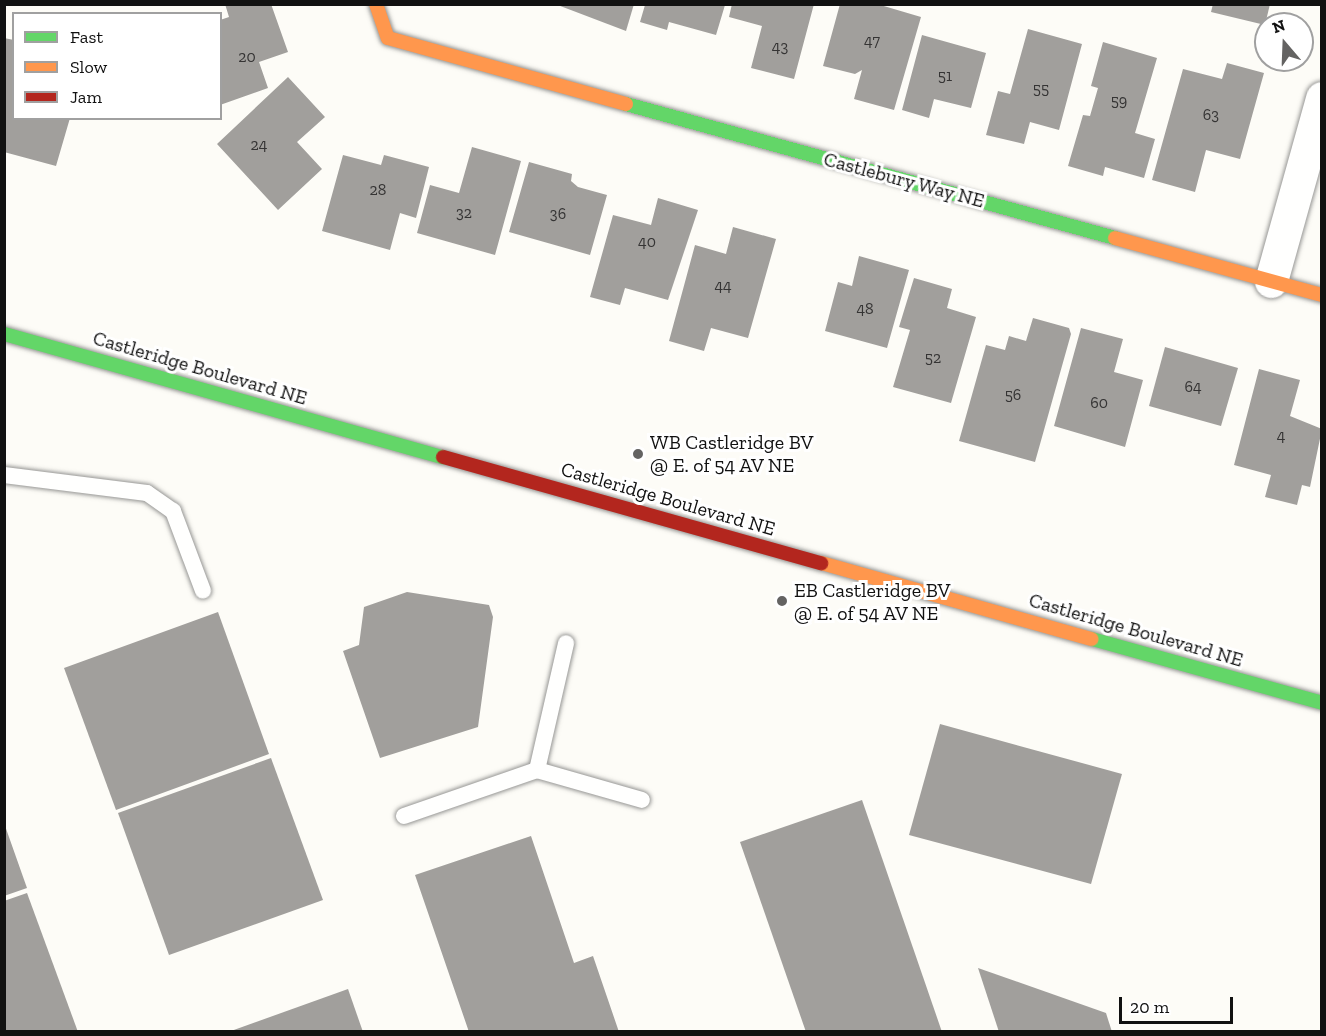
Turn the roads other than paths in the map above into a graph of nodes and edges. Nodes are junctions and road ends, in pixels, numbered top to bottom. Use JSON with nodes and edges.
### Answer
{"nodes":[{"id":1,"x":376,"y":4,"type":"edge"},
{"id":2,"x":1322,"y":98,"type":"edge"},
{"id":3,"x":1271,"y":281,"type":"junction"},
{"id":4,"x":1322,"y":295,"type":"edge"},
{"id":5,"x":4,"y":334,"type":"edge"},
{"id":6,"x":4,"y":475,"type":"edge"},
{"id":7,"x":203,"y":591,"type":"dead end"},
{"id":8,"x":566,"y":643,"type":"dead end"},
{"id":9,"x":1322,"y":702,"type":"edge"},
{"id":10,"x":537,"y":770,"type":"junction"},
{"id":11,"x":642,"y":800,"type":"dead end"},
{"id":12,"x":404,"y":816,"type":"dead end"}],
"edges":[{"from":1,"to":3,"type":"street","name":"Castlebury Way NE"},
{"from":2,"to":3,"type":"street"},
{"from":3,"to":4,"type":"street"},
{"from":5,"to":9,"type":"street","name":"Castleridge Boulevard NE"},
{"from":6,"to":7,"type":"lane"},
{"from":8,"to":10,"type":"lane"},
{"from":10,"to":11,"type":"lane"},
{"from":10,"to":12,"type":"lane"}]}
